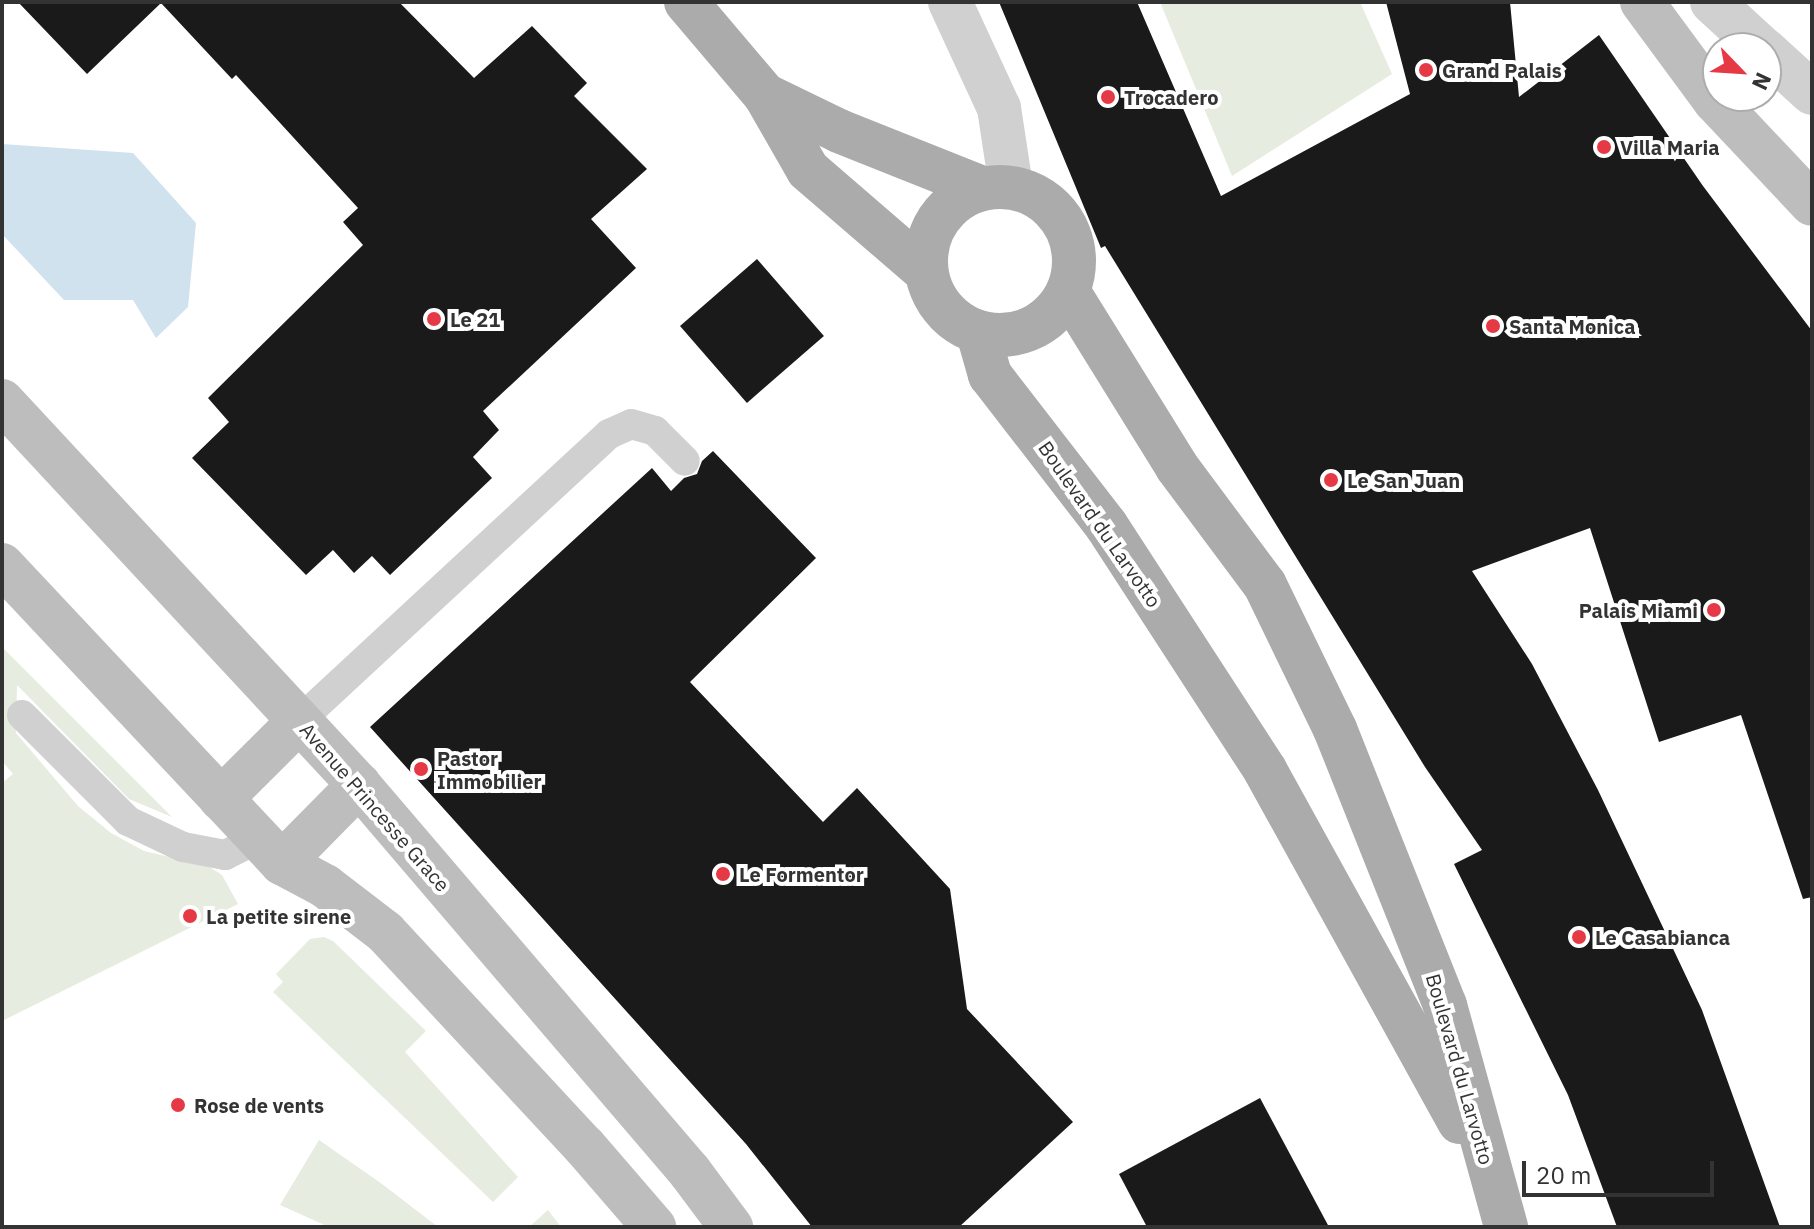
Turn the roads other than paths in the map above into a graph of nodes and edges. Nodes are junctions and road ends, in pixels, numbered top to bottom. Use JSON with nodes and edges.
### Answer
{"nodes":[{"id":1,"x":686,"y":2,"type":"edge"},
{"id":2,"x":950,"y":2,"type":"edge"},
{"id":3,"x":1712,"y":2,"type":"edge"},
{"id":4,"x":1643,"y":4,"type":"edge"},
{"id":5,"x":1744,"y":32,"type":"edge"},
{"id":6,"x":1782,"y":66,"type":"edge"},
{"id":7,"x":1812,"y":93,"type":"edge"},
{"id":8,"x":765,"y":95,"type":"junction"},
{"id":9,"x":996,"y":187,"type":"junction"},
{"id":10,"x":1812,"y":204,"type":"edge"},
{"id":11,"x":926,"y":272,"type":"junction"},
{"id":12,"x":1068,"y":291,"type":"junction"},
{"id":13,"x":978,"y":333,"type":"junction"},
{"id":14,"x":2,"y":401,"type":"edge"},
{"id":15,"x":685,"y":461,"type":"dead end"},
{"id":16,"x":2,"y":565,"type":"edge"},
{"id":17,"x":22,"y":715,"type":"dead end"},
{"id":18,"x":299,"y":721,"type":"junction"},
{"id":19,"x":359,"y":785,"type":"junction"},
{"id":20,"x":221,"y":799,"type":"junction"},
{"id":21,"x":270,"y":851,"type":"junction"},
{"id":22,"x":1493,"y":1183,"type":"junction"},
{"id":23,"x":654,"y":1227,"type":"edge"},
{"id":24,"x":731,"y":1227,"type":"edge"},
{"id":25,"x":1506,"y":1227,"type":"edge"}],
"edges":[{"from":1,"to":8,"type":"main road"},
{"from":2,"to":9,"type":"street"},
{"from":3,"to":5,"type":"street"},
{"from":4,"to":10,"type":"street"},
{"from":6,"to":7,"type":"street"},
{"from":8,"to":9,"type":"main road"},
{"from":8,"to":11,"type":"main road"},
{"from":9,"to":11,"type":"main road"},
{"from":9,"to":12,"type":"main road"},
{"from":11,"to":13,"type":"main road"},
{"from":12,"to":13,"type":"main road"},
{"from":12,"to":22,"type":"main road","name":"Boulevard du Larvotto"},
{"from":13,"to":22,"type":"main road","name":"Boulevard du Larvotto"},
{"from":14,"to":18,"type":"street","name":"Avenue Princesse Grace"},
{"from":15,"to":18,"type":"lane"},
{"from":16,"to":20,"type":"street"},
{"from":17,"to":21,"type":"lane"},
{"from":18,"to":19,"type":"street","name":"Avenue Princesse Grace"},
{"from":18,"to":20,"type":"street"},
{"from":19,"to":21,"type":"street"},
{"from":19,"to":24,"type":"street","name":"Avenue Princesse Grace"},
{"from":20,"to":21,"type":"street"},
{"from":21,"to":23,"type":"street"},
{"from":22,"to":25,"type":"main road"}]}
